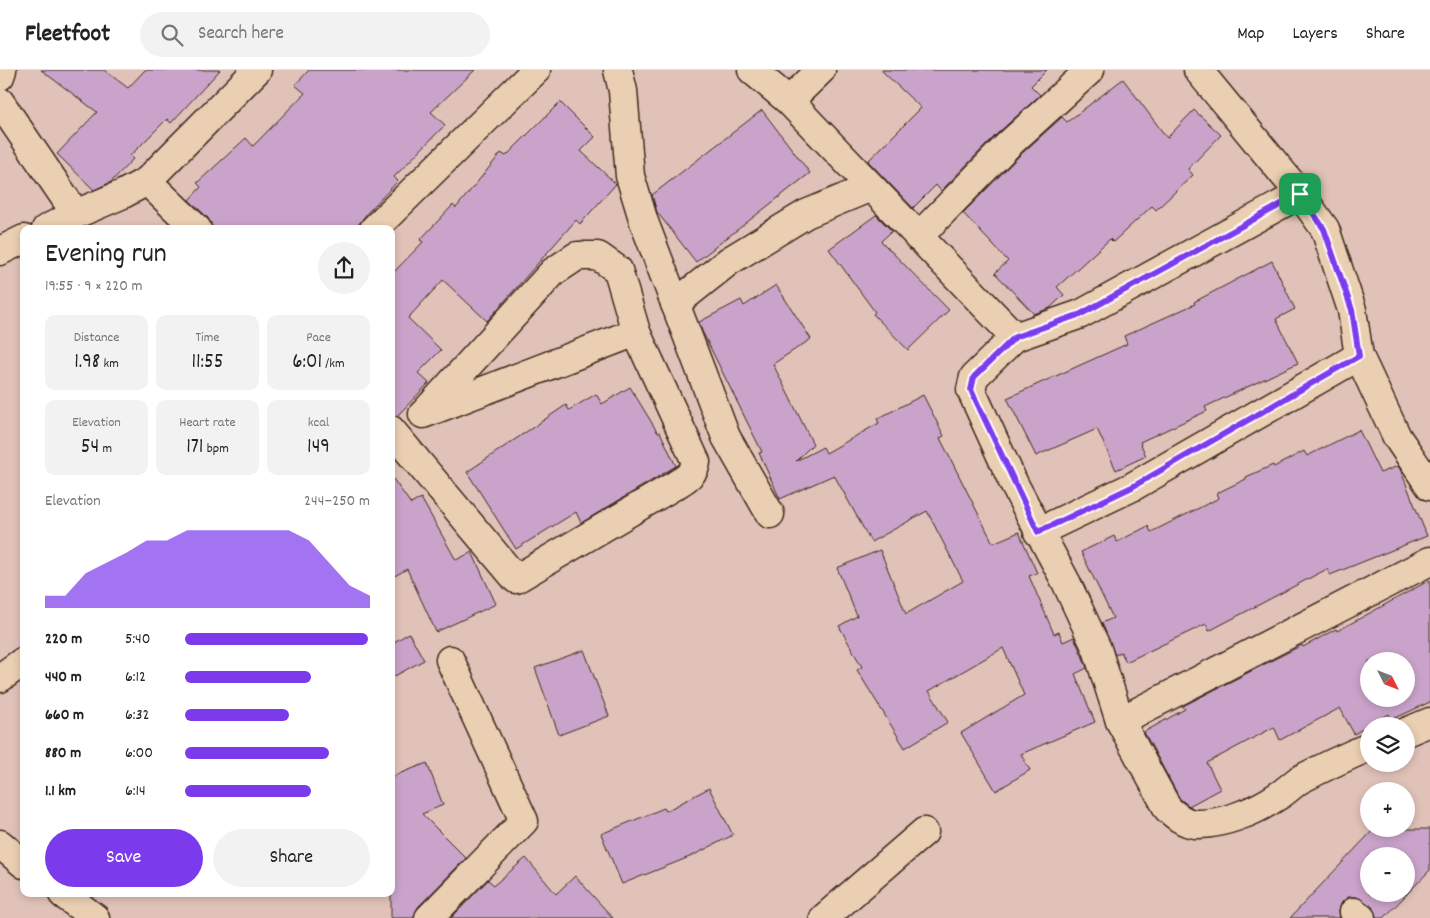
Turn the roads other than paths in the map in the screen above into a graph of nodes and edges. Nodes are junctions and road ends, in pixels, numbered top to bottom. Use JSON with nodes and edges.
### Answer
{"nodes":[{"id":1,"x":2,"y":70,"type":"edge"},
{"id":2,"x":257,"y":70,"type":"edge"},
{"id":3,"x":536,"y":70,"type":"edge"},
{"id":4,"x":618,"y":70,"type":"edge"},
{"id":5,"x":752,"y":70,"type":"edge"},
{"id":6,"x":821,"y":70,"type":"edge"},
{"id":7,"x":1090,"y":70,"type":"edge"},
{"id":8,"x":1198,"y":70,"type":"edge"},
{"id":9,"x":0,"y":76,"type":"edge"},
{"id":10,"x":0,"y":102,"type":"edge"},
{"id":11,"x":789,"y":102,"type":"junction"},
{"id":12,"x":147,"y":181,"type":"junction"},
{"id":13,"x":871,"y":187,"type":"junction"},
{"id":14,"x":1300,"y":194,"type":"junction"},
{"id":15,"x":76,"y":214,"type":"junction"},
{"id":16,"x":54,"y":225,"type":"edge"},
{"id":17,"x":193,"y":225,"type":"edge"},
{"id":18,"x":378,"y":225,"type":"edge"},
{"id":19,"x":918,"y":237,"type":"junction"},
{"id":20,"x":20,"y":241,"type":"edge"},
{"id":21,"x":0,"y":251,"type":"edge"},
{"id":22,"x":675,"y":304,"type":"junction"},
{"id":23,"x":636,"y":332,"type":"junction"},
{"id":24,"x":1015,"y":337,"type":"junction"},
{"id":25,"x":1359,"y":356,"type":"junction"},
{"id":26,"x":423,"y":414,"type":"junction"},
{"id":27,"x":396,"y":435,"type":"edge"},
{"id":28,"x":1430,"y":486,"type":"edge"},
{"id":29,"x":770,"y":514,"type":"dead end"},
{"id":30,"x":1038,"y":532,"type":"junction"},
{"id":31,"x":1430,"y":561,"type":"edge"},
{"id":32,"x":450,"y":660,"type":"dead end"},
{"id":33,"x":20,"y":664,"type":"edge"},
{"id":34,"x":0,"y":678,"type":"edge"},
{"id":35,"x":1120,"y":721,"type":"junction"},
{"id":36,"x":1430,"y":722,"type":"edge"},
{"id":37,"x":1415,"y":728,"type":"edge"},
{"id":38,"x":1360,"y":751,"type":"edge"},
{"id":39,"x":924,"y":832,"type":"dead end"},
{"id":40,"x":0,"y":844,"type":"edge"},
{"id":41,"x":20,"y":861,"type":"edge"},
{"id":42,"x":67,"y":897,"type":"edge"},
{"id":43,"x":95,"y":918,"type":"edge"},
{"id":44,"x":429,"y":918,"type":"edge"},
{"id":45,"x":824,"y":918,"type":"edge"}],
"edges":[{"from":1,"to":9,"type":"street"},
{"from":2,"to":12,"type":"street"},
{"from":3,"to":18,"type":"street"},
{"from":4,"to":22,"type":"street"},
{"from":5,"to":11,"type":"street"},
{"from":6,"to":11,"type":"street"},
{"from":7,"to":19,"type":"street"},
{"from":8,"to":14,"type":"street"},
{"from":10,"to":15,"type":"street"},
{"from":11,"to":13,"type":"street"},
{"from":12,"to":15,"type":"street"},
{"from":12,"to":17,"type":"street"},
{"from":13,"to":19,"type":"street"},
{"from":13,"to":22,"type":"street"},
{"from":14,"to":24,"type":"street"},
{"from":14,"to":25,"type":"street"},
{"from":15,"to":16,"type":"street"},
{"from":19,"to":24,"type":"street"},
{"from":20,"to":21,"type":"street"},
{"from":22,"to":29,"type":"street"},
{"from":23,"to":26,"type":"street"},
{"from":23,"to":26,"type":"street"},
{"from":23,"to":27,"type":"street"},
{"from":24,"to":30,"type":"street"},
{"from":25,"to":28,"type":"street"},
{"from":25,"to":30,"type":"street"},
{"from":26,"to":27,"type":"street"},
{"from":30,"to":35,"type":"street"},
{"from":31,"to":35,"type":"street"},
{"from":32,"to":44,"type":"street"},
{"from":33,"to":34,"type":"street"},
{"from":35,"to":38,"type":"street"},
{"from":36,"to":37,"type":"street"},
{"from":39,"to":45,"type":"street"},
{"from":40,"to":41,"type":"street"},
{"from":42,"to":43,"type":"street"}]}
